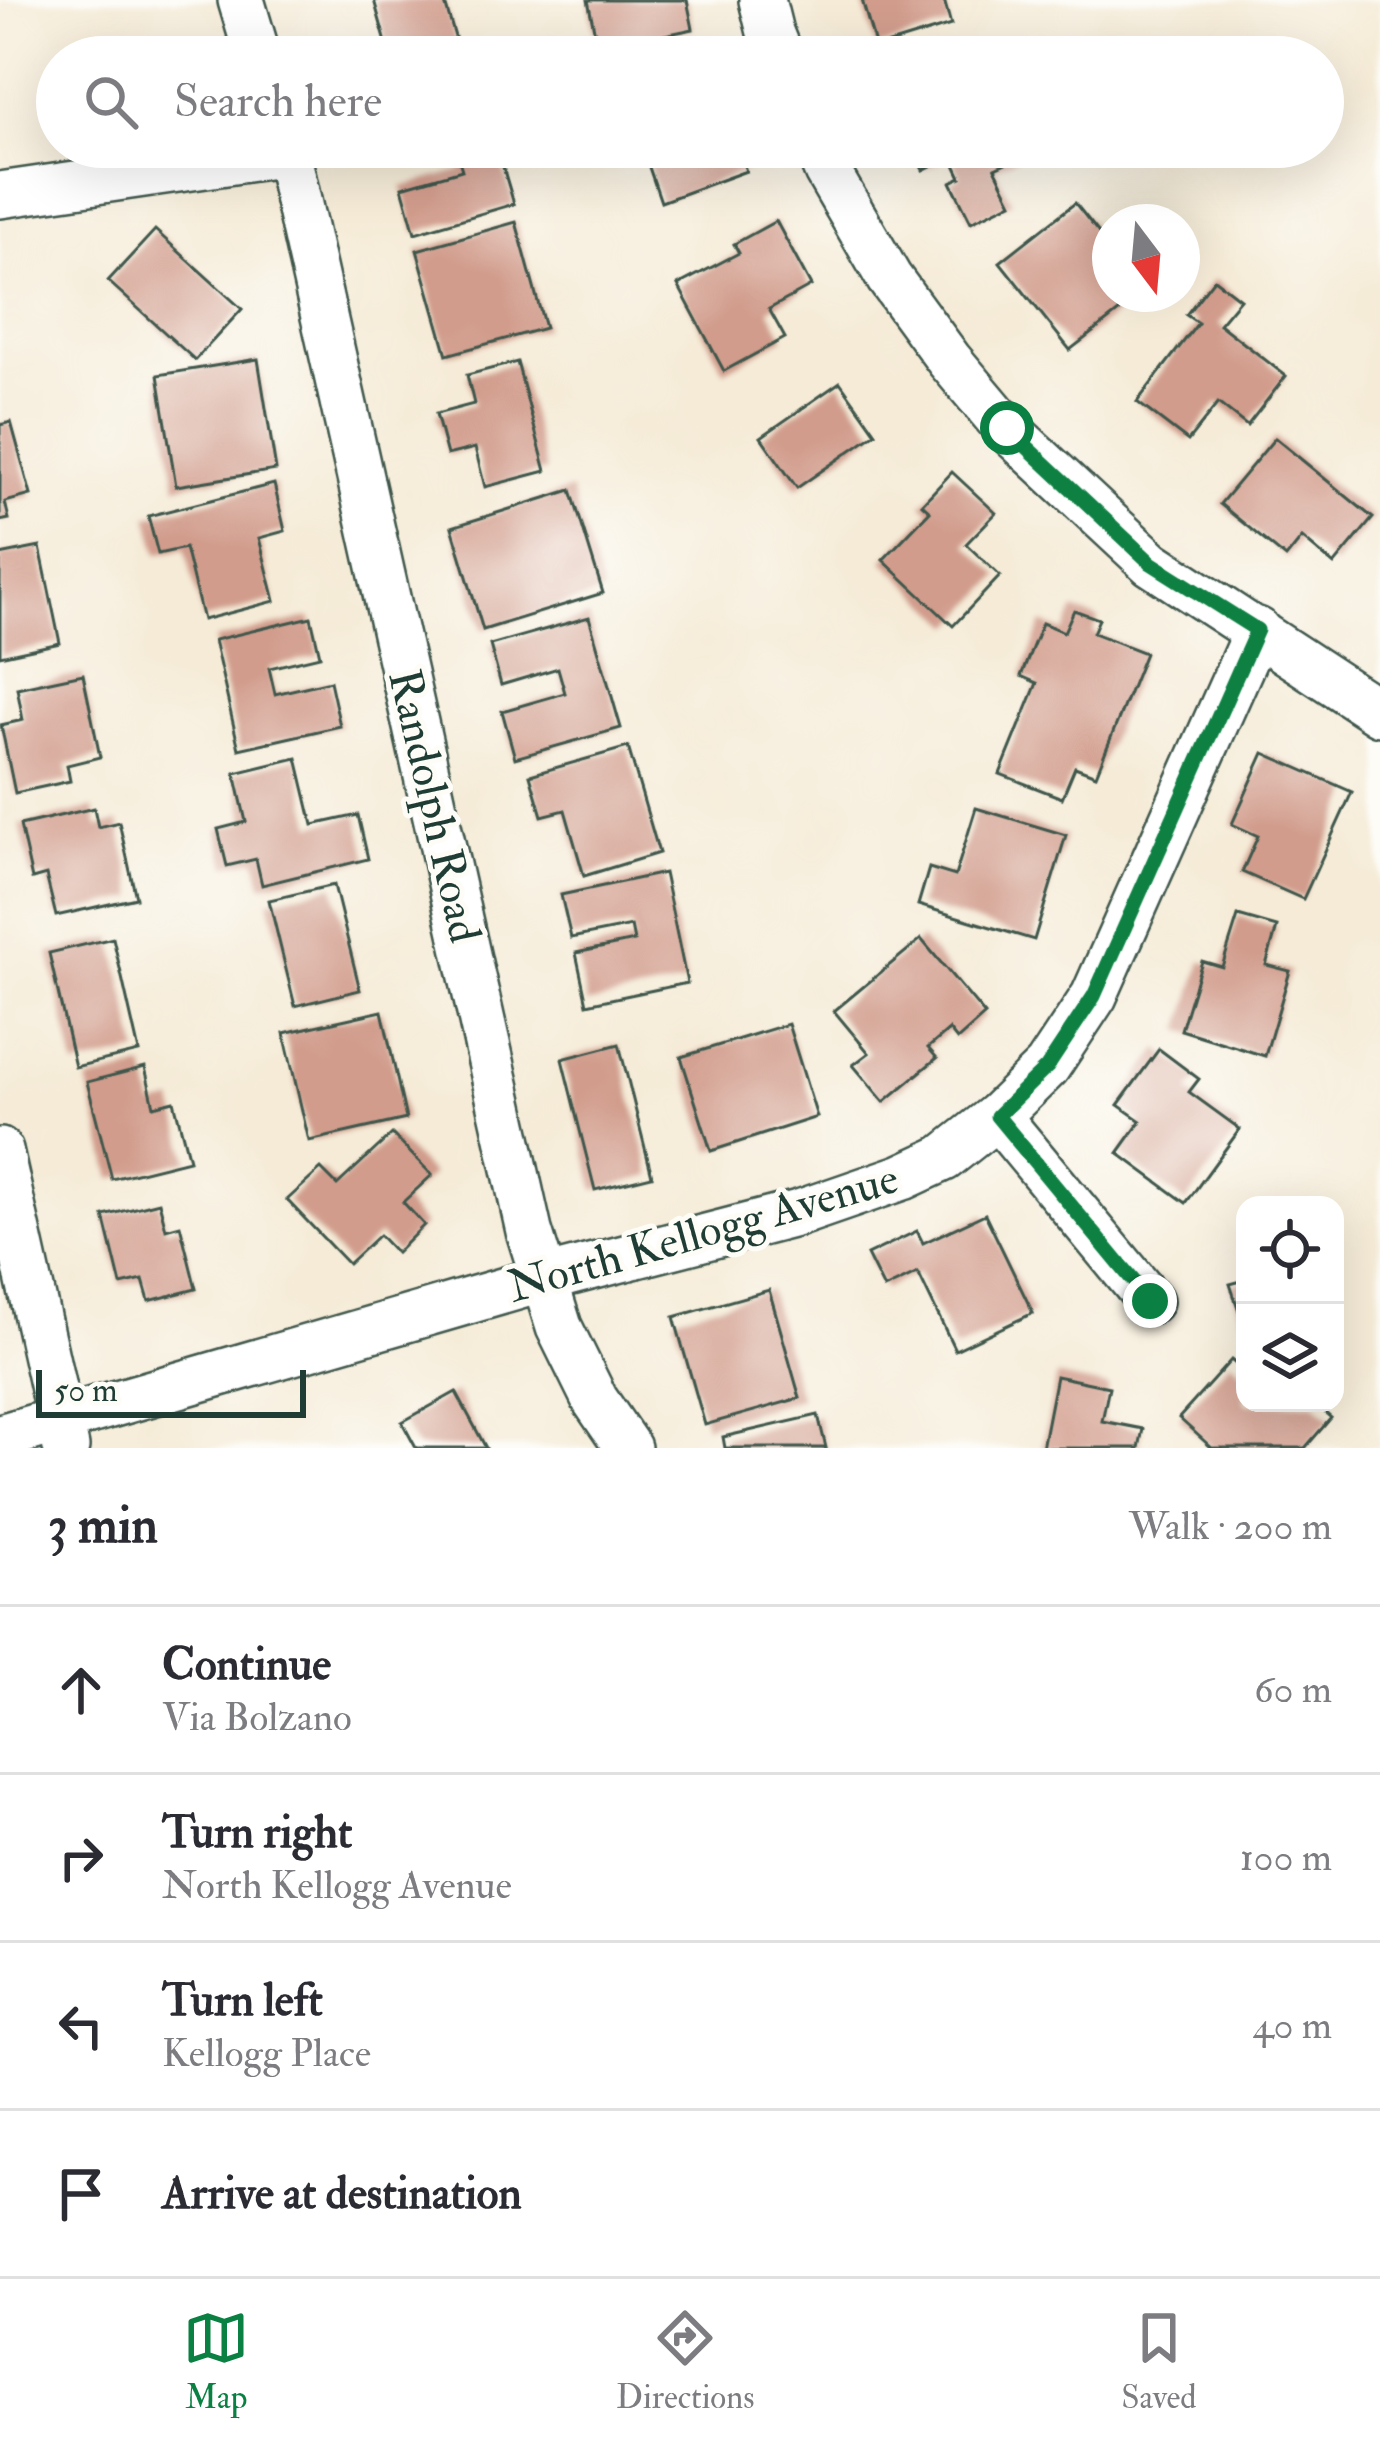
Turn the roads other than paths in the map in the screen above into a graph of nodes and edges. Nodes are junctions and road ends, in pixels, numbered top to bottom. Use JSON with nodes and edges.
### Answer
{"nodes":[{"id":1,"x":241,"y":0,"type":"edge"},
{"id":2,"x":762,"y":0,"type":"edge"},
{"id":3,"x":252,"y":36,"type":"edge"},
{"id":4,"x":772,"y":36,"type":"edge"},
{"id":5,"x":175,"y":168,"type":"edge"},
{"id":6,"x":291,"y":168,"type":"edge"},
{"id":7,"x":826,"y":168,"type":"edge"},
{"id":8,"x":0,"y":196,"type":"edge"},
{"id":9,"x":1257,"y":630,"type":"junction"},
{"id":10,"x":1380,"y":713,"type":"edge"},
{"id":11,"x":997,"y":1116,"type":"junction"},
{"id":12,"x":0,"y":1151,"type":"edge"},
{"id":13,"x":544,"y":1280,"type":"junction"},
{"id":14,"x":1150,"y":1301,"type":"dead end"},
{"id":15,"x":63,"y":1434,"type":"edge"},
{"id":16,"x":0,"y":1437,"type":"edge"},
{"id":17,"x":628,"y":1448,"type":"edge"}],
"edges":[{"from":1,"to":3,"type":"street"},
{"from":2,"to":4,"type":"street"},
{"from":5,"to":8,"type":"street"},
{"from":6,"to":13,"type":"street","name":"Randolph Road"},
{"from":7,"to":9,"type":"street"},
{"from":9,"to":10,"type":"street"},
{"from":9,"to":11,"type":"street","name":"North Kellogg Avenue"},
{"from":11,"to":13,"type":"street","name":"North Kellogg Avenue"},
{"from":11,"to":14,"type":"street"},
{"from":12,"to":15,"type":"street"},
{"from":13,"to":15,"type":"street","name":"North Kellogg Avenue"},
{"from":13,"to":17,"type":"street","name":"Randolph Road"},
{"from":15,"to":16,"type":"street","name":"North Kellogg Avenue"}]}
